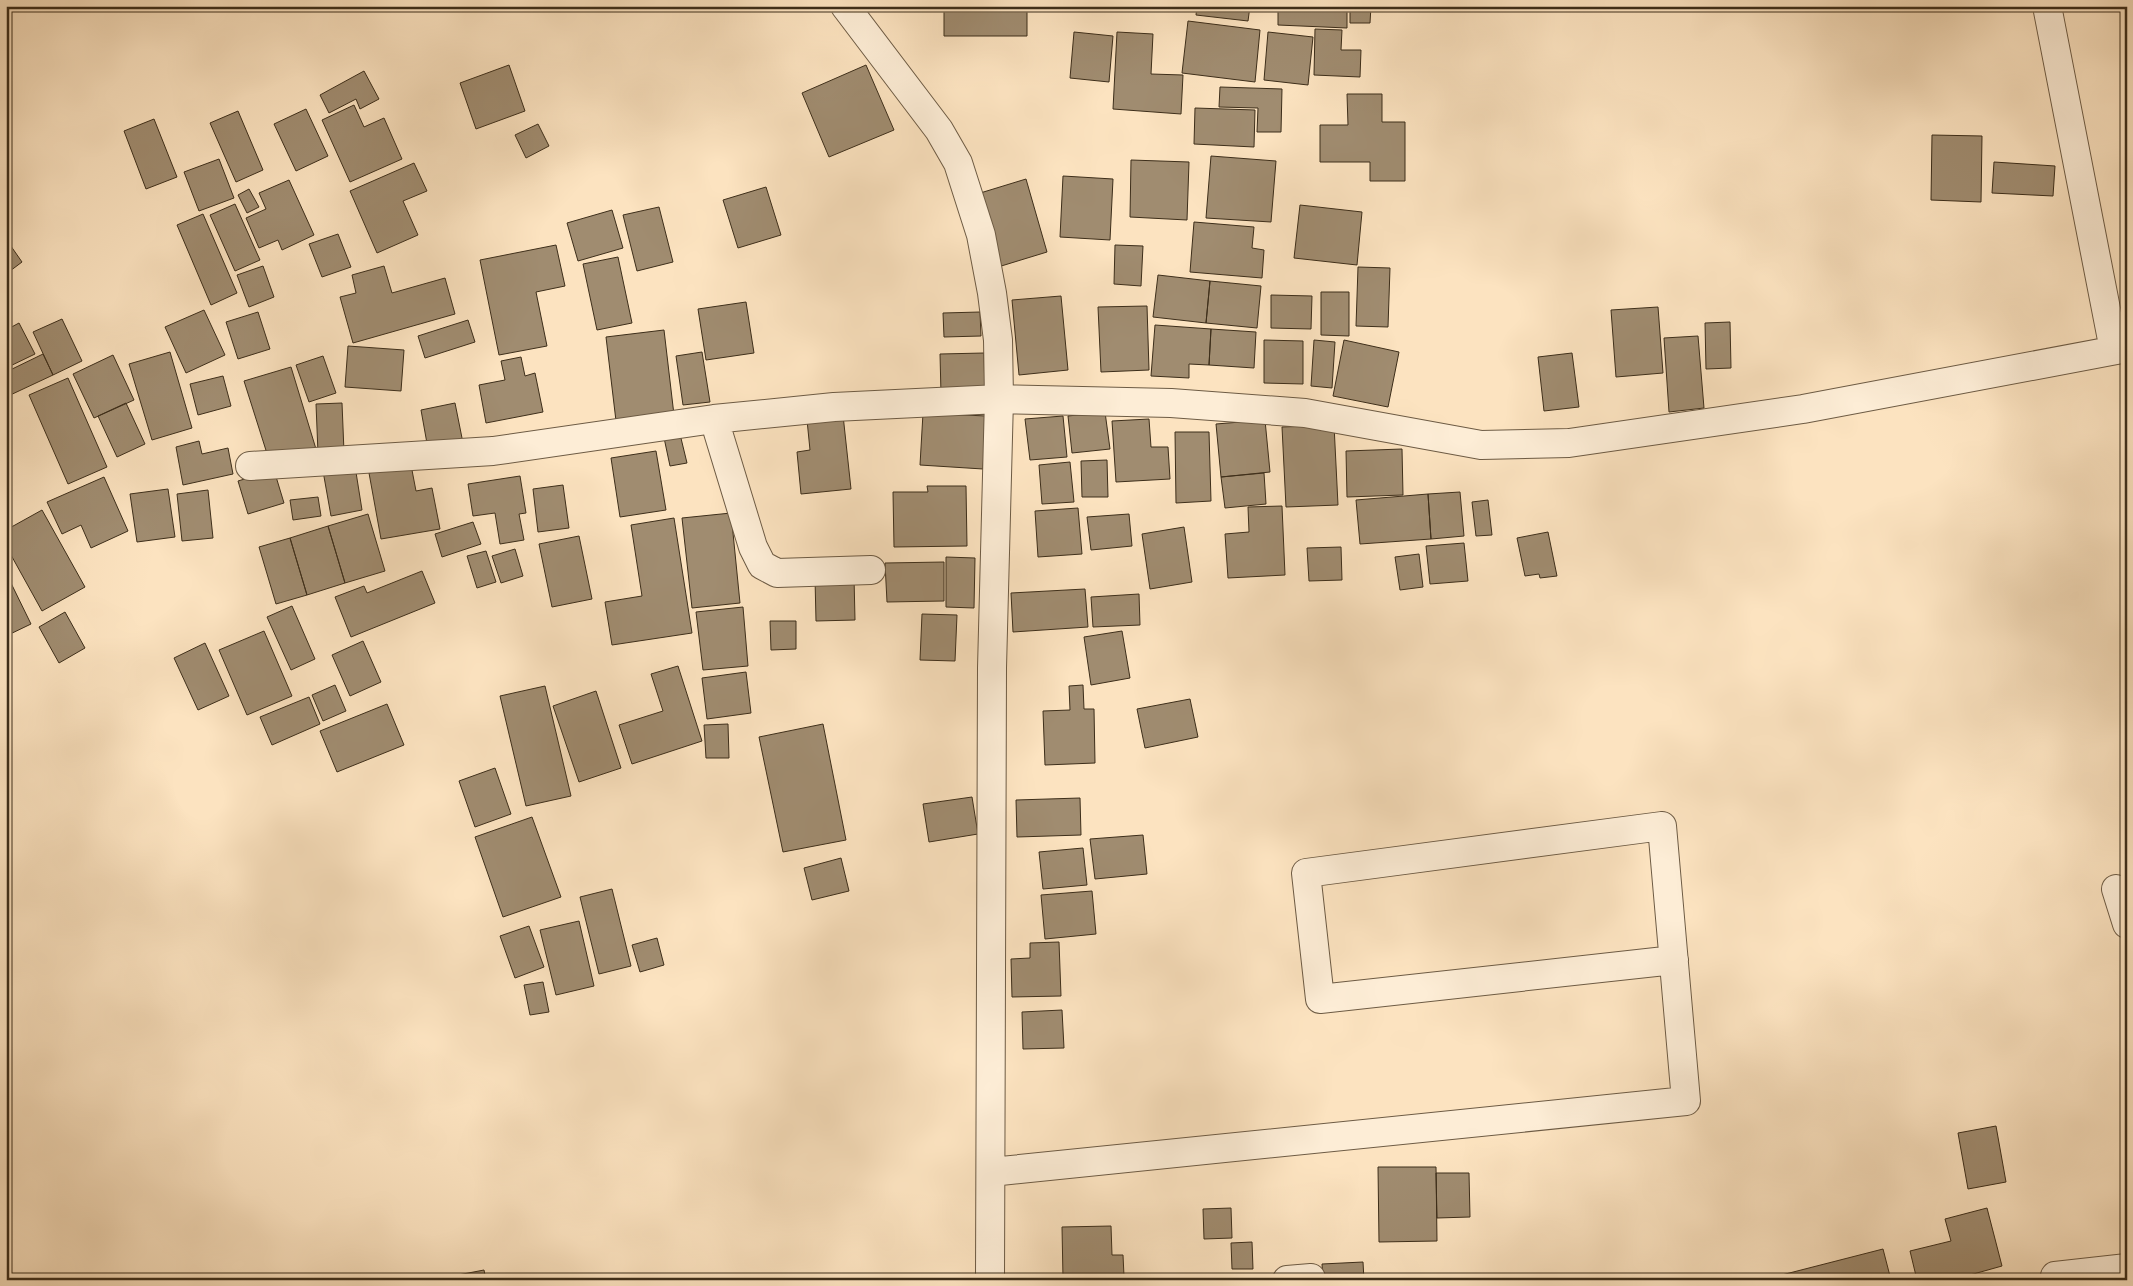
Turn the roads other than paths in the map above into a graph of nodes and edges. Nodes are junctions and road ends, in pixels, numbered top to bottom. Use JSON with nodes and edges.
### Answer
{"nodes":[{"id":1,"x":845,"y":6,"type":"edge"},
{"id":2,"x":2047,"y":6,"type":"edge"},
{"id":3,"x":2120,"y":349,"type":"edge"},
{"id":4,"x":999,"y":399,"type":"junction"},
{"id":5,"x":714,"y":419,"type":"junction"},
{"id":6,"x":250,"y":466,"type":"dead end"},
{"id":7,"x":871,"y":570,"type":"dead end"},
{"id":8,"x":2116,"y":889,"type":"dead end"},
{"id":9,"x":2127,"y":924,"type":"edge"},
{"id":10,"x":1674,"y":960,"type":"junction"},
{"id":11,"x":990,"y":1172,"type":"junction"},
{"id":12,"x":2127,"y":1268,"type":"edge"},
{"id":13,"x":2047,"y":1279,"type":"edge"},
{"id":14,"x":990,"y":1280,"type":"edge"}],
"edges":[{"from":1,"to":4,"type":"street"},
{"from":2,"to":3,"type":"street"},
{"from":3,"to":4,"type":"street"},
{"from":4,"to":5,"type":"street"},
{"from":4,"to":11,"type":"street"},
{"from":5,"to":6,"type":"street"},
{"from":5,"to":7,"type":"street"},
{"from":8,"to":9,"type":"street"},
{"from":10,"to":10,"type":"street"},
{"from":10,"to":11,"type":"street"},
{"from":11,"to":14,"type":"street"},
{"from":12,"to":13,"type":"street"}]}
